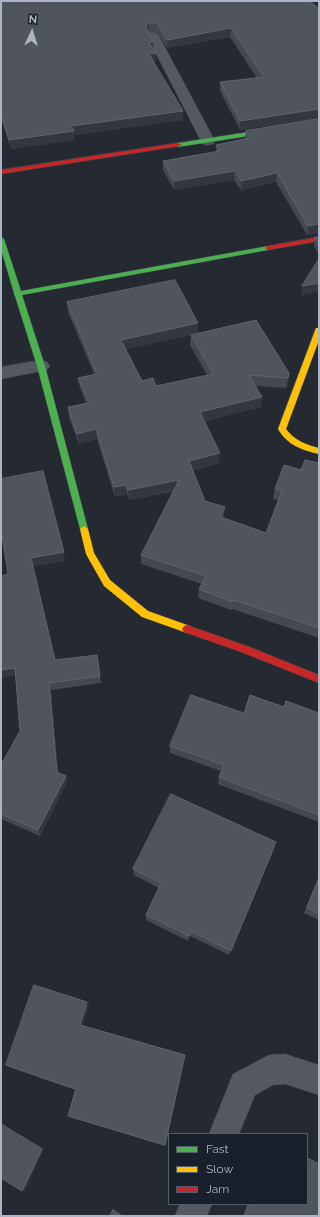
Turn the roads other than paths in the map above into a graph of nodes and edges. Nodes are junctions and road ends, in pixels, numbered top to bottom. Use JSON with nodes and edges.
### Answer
{"nodes":[{"id":1,"x":153,"y":36,"type":"edge"},
{"id":2,"x":319,"y":123,"type":"edge"},
{"id":3,"x":208,"y":141,"type":"junction"},
{"id":4,"x":1,"y":172,"type":"edge"},
{"id":5,"x":319,"y":238,"type":"edge"},
{"id":6,"x":1,"y":239,"type":"edge"},
{"id":7,"x":17,"y":294,"type":"junction"},
{"id":8,"x":318,"y":330,"type":"edge"},
{"id":9,"x":41,"y":366,"type":"junction"},
{"id":10,"x":1,"y":373,"type":"edge"},
{"id":11,"x":319,"y":451,"type":"edge"},
{"id":12,"x":319,"y":679,"type":"edge"},
{"id":13,"x":319,"y":1080,"type":"edge"},
{"id":14,"x":224,"y":1133,"type":"edge"},
{"id":15,"x":196,"y":1205,"type":"edge"},
{"id":16,"x":191,"y":1216,"type":"edge"}],
"edges":[{"from":1,"to":3,"type":"street"},
{"from":2,"to":3,"type":"street"},
{"from":3,"to":4,"type":"street"},
{"from":5,"to":7,"type":"street"},
{"from":6,"to":7,"type":"street"},
{"from":7,"to":9,"type":"street"},
{"from":8,"to":11,"type":"street"},
{"from":9,"to":10,"type":"street"},
{"from":9,"to":12,"type":"street"},
{"from":13,"to":14,"type":"street"},
{"from":15,"to":16,"type":"street"}]}
